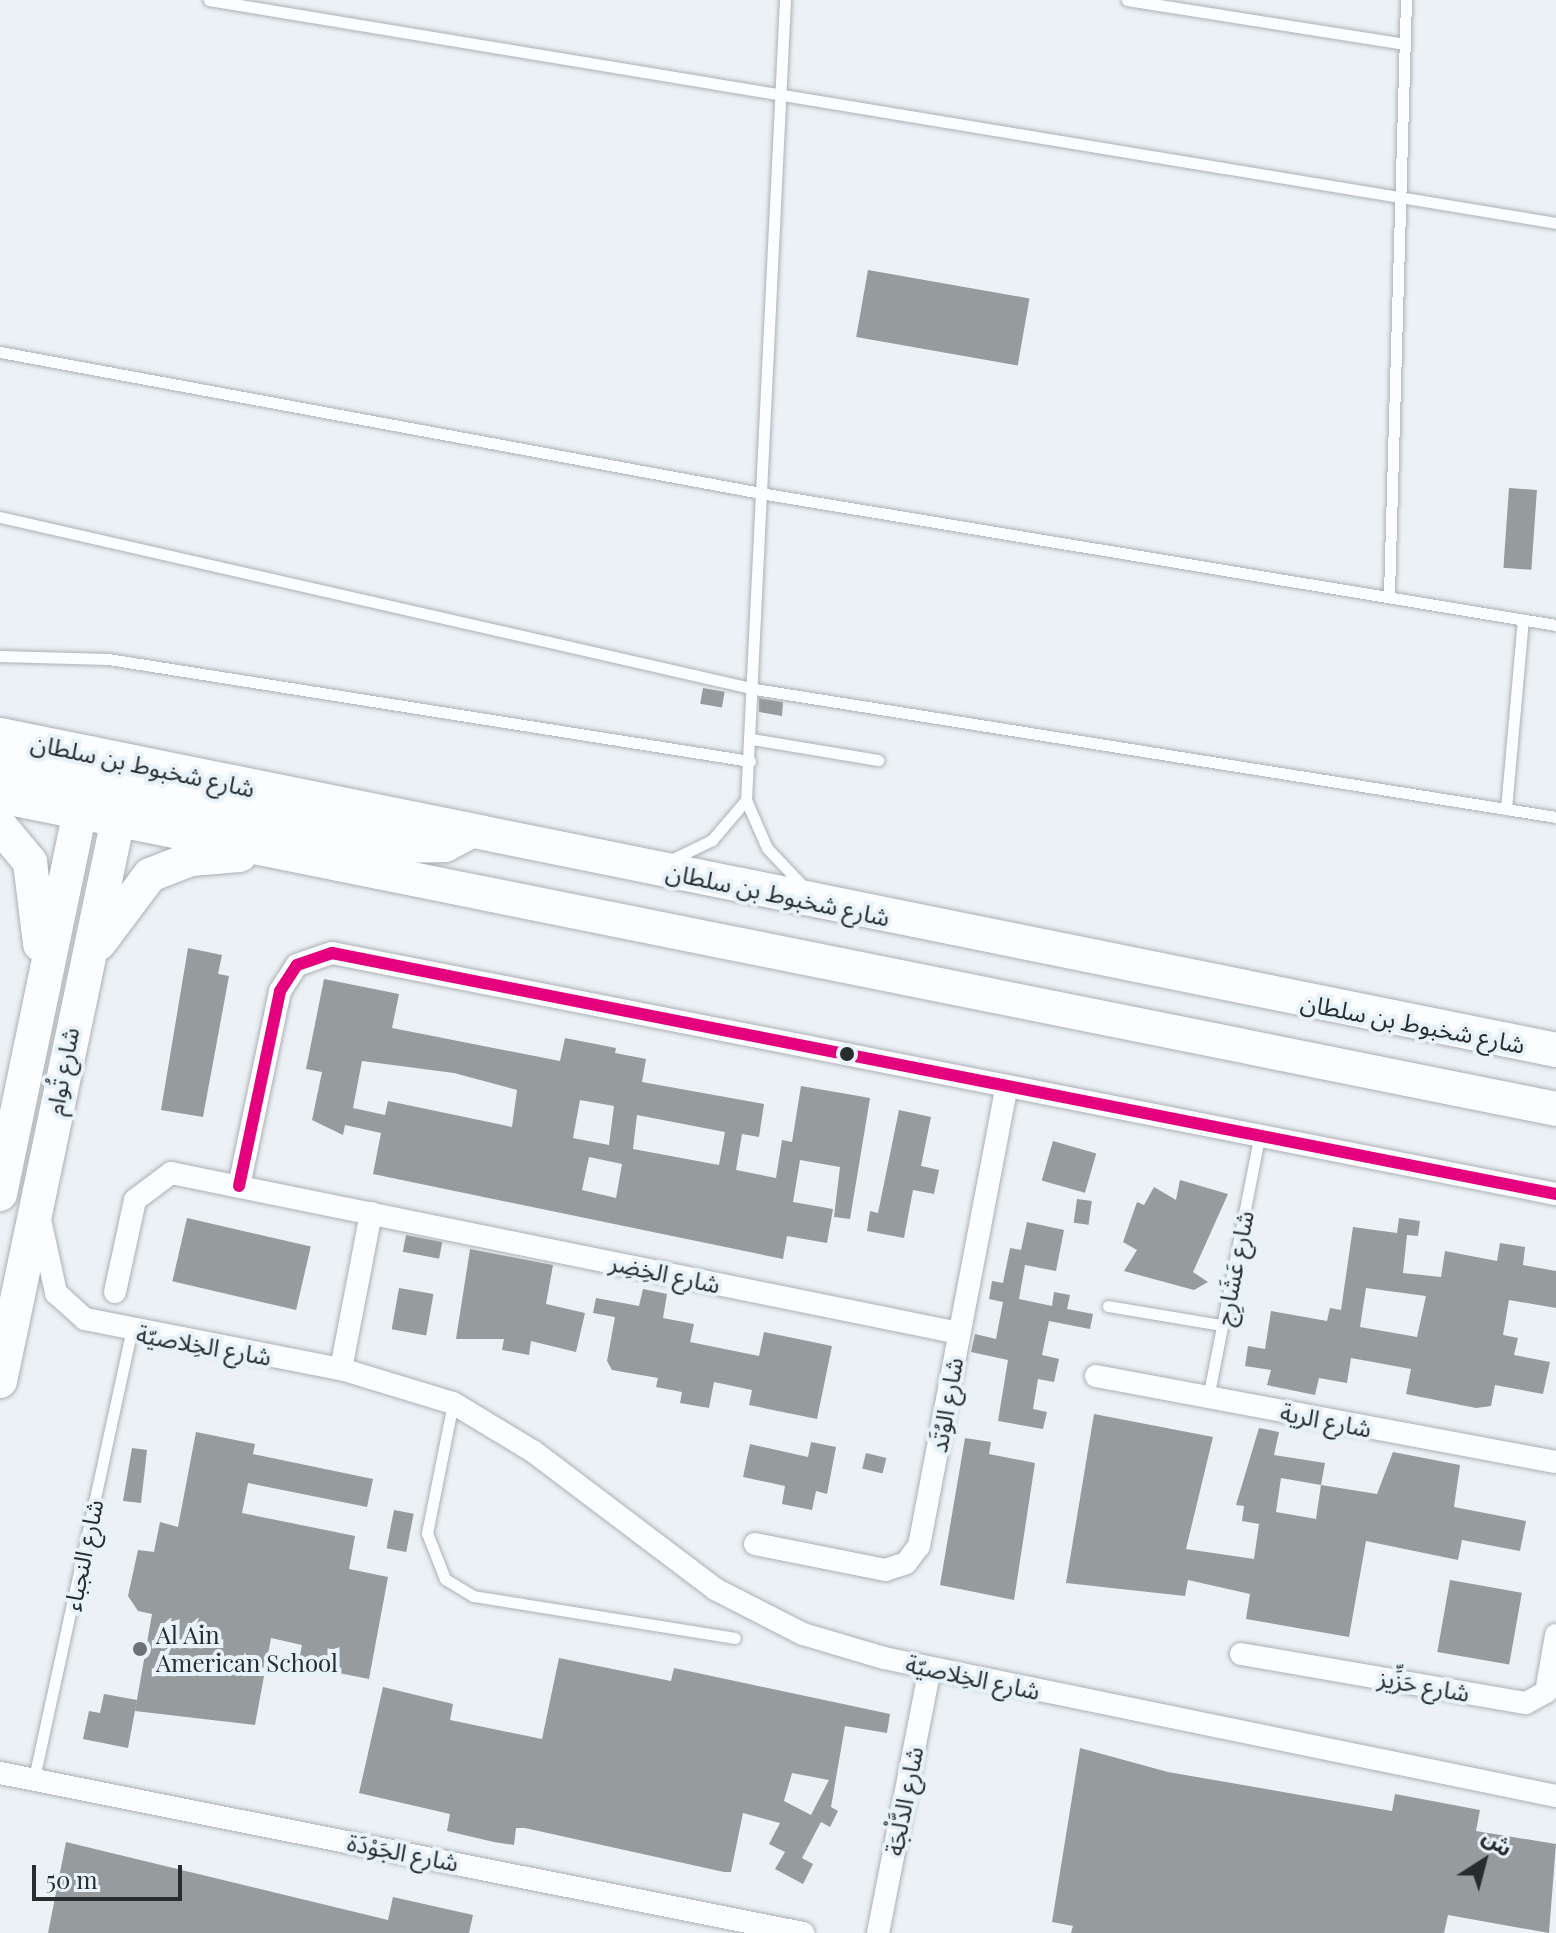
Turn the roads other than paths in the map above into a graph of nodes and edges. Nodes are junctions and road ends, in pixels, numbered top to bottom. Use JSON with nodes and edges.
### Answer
{"nodes":[{"id":1,"x":209,"y":0,"type":"edge"},
{"id":2,"x":785,"y":0,"type":"edge"},
{"id":3,"x":1127,"y":0,"type":"edge"},
{"id":4,"x":1406,"y":0,"type":"edge"},
{"id":5,"x":1404,"y":44,"type":"junction"},
{"id":6,"x":780,"y":98,"type":"junction"},
{"id":7,"x":1398,"y":198,"type":"junction"},
{"id":8,"x":1556,"y":223,"type":"edge"},
{"id":9,"x":0,"y":352,"type":"edge"},
{"id":10,"x":766,"y":494,"type":"junction"},
{"id":11,"x":0,"y":517,"type":"edge"},
{"id":12,"x":1389,"y":594,"type":"junction"},
{"id":13,"x":1523,"y":620,"type":"junction"},
{"id":14,"x":1556,"y":625,"type":"edge"},
{"id":15,"x":0,"y":656,"type":"edge"},
{"id":16,"x":755,"y":689,"type":"junction"},
{"id":17,"x":0,"y":735,"type":"edge"},
{"id":18,"x":752,"y":739,"type":"junction"},
{"id":19,"x":878,"y":760,"type":"dead end"},
{"id":20,"x":750,"y":761,"type":"junction"},
{"id":21,"x":0,"y":768,"type":"edge"},
{"id":22,"x":86,"y":784,"type":"junction"},
{"id":23,"x":123,"y":790,"type":"junction"},
{"id":24,"x":0,"y":796,"type":"edge"},
{"id":25,"x":746,"y":800,"type":"junction"},
{"id":26,"x":1506,"y":809,"type":"junction"},
{"id":27,"x":1556,"y":817,"type":"edge"},
{"id":28,"x":0,"y":826,"type":"edge"},
{"id":29,"x":291,"y":853,"type":"junction"},
{"id":30,"x":644,"y":866,"type":"junction"},
{"id":31,"x":64,"y":888,"type":"junction"},
{"id":32,"x":833,"y":904,"type":"junction"},
{"id":33,"x":43,"y":980,"type":"junction"},
{"id":34,"x":73,"y":1010,"type":"junction"},
{"id":35,"x":1556,"y":1050,"type":"edge"},
{"id":36,"x":1006,"y":1092,"type":"junction"},
{"id":37,"x":1556,"y":1109,"type":"edge"},
{"id":38,"x":1259,"y":1138,"type":"junction"},
{"id":39,"x":239,"y":1186,"type":"junction"},
{"id":40,"x":0,"y":1194,"type":"edge"},
{"id":41,"x":1556,"y":1194,"type":"edge"},
{"id":42,"x":38,"y":1199,"type":"junction"},
{"id":43,"x":371,"y":1213,"type":"junction"},
{"id":44,"x":115,"y":1292,"type":"dead end"},
{"id":45,"x":1108,"y":1306,"type":"dead end"},
{"id":46,"x":1222,"y":1325,"type":"junction"},
{"id":47,"x":131,"y":1333,"type":"junction"},
{"id":48,"x":959,"y":1333,"type":"junction"},
{"id":49,"x":341,"y":1369,"type":"junction"},
{"id":50,"x":1096,"y":1376,"type":"dead end"},
{"id":51,"x":0,"y":1381,"type":"edge"},
{"id":52,"x":1208,"y":1398,"type":"junction"},
{"id":53,"x":453,"y":1403,"type":"junction"},
{"id":54,"x":1556,"y":1462,"type":"edge"},
{"id":55,"x":755,"y":1544,"type":"dead end"},
{"id":56,"x":1556,"y":1635,"type":"edge"},
{"id":57,"x":735,"y":1638,"type":"dead end"},
{"id":58,"x":1241,"y":1654,"type":"dead end"},
{"id":59,"x":930,"y":1668,"type":"junction"},
{"id":60,"x":1,"y":1772,"type":"edge"},
{"id":61,"x":34,"y":1778,"type":"junction"},
{"id":62,"x":1556,"y":1796,"type":"edge"},
{"id":63,"x":803,"y":1933,"type":"edge"},
{"id":64,"x":878,"y":1933,"type":"edge"}],
"edges":[{"from":1,"to":6,"type":"lane"},
{"from":2,"to":6,"type":"lane"},
{"from":3,"to":5,"type":"lane"},
{"from":4,"to":5,"type":"lane"},
{"from":5,"to":7,"type":"lane"},
{"from":6,"to":7,"type":"lane"},
{"from":6,"to":10,"type":"lane"},
{"from":7,"to":8,"type":"lane"},
{"from":7,"to":12,"type":"lane"},
{"from":9,"to":10,"type":"lane"},
{"from":10,"to":12,"type":"lane"},
{"from":10,"to":16,"type":"lane"},
{"from":11,"to":16,"type":"lane"},
{"from":12,"to":13,"type":"lane"},
{"from":13,"to":14,"type":"lane"},
{"from":13,"to":26,"type":"lane"},
{"from":15,"to":20,"type":"lane"},
{"from":16,"to":18,"type":"lane"},
{"from":16,"to":26,"type":"lane"},
{"from":17,"to":22,"type":"main road","name":"شارع شخبوط بن سلطان"},
{"from":18,"to":19,"type":"lane"},
{"from":18,"to":20,"type":"lane"},
{"from":20,"to":25,"type":"lane"},
{"from":21,"to":22,"type":"main road"},
{"from":22,"to":23,"type":"main road","name":"شارع شخبوط بن سلطان"},
{"from":22,"to":23,"type":"main road","name":"شارع شخبوط بن سلطان"},
{"from":22,"to":24,"type":"main road","name":"شارع شخبوط بن سلطان"},
{"from":22,"to":31,"type":"main road","name":"شارع تُوام"},
{"from":23,"to":29,"type":"main road","name":"شارع شخبوط بن سلطان"},
{"from":23,"to":30,"type":"main road","name":"شارع شخبوط بن سلطان"},
{"from":23,"to":34,"type":"main road","name":"شارع تُوام"},
{"from":25,"to":30,"type":"lane"},
{"from":25,"to":32,"type":"lane"},
{"from":26,"to":27,"type":"lane"},
{"from":28,"to":33,"type":"main road"},
{"from":29,"to":34,"type":"main road"},
{"from":29,"to":37,"type":"main road","name":"شارع شخبوط بن سلطان"},
{"from":30,"to":32,"type":"main road","name":"شارع شخبوط بن سلطان"},
{"from":31,"to":33,"type":"main road","name":"شارع تُوام"},
{"from":31,"to":34,"type":"main road"},
{"from":32,"to":35,"type":"main road","name":"شارع شخبوط بن سلطان"},
{"from":33,"to":40,"type":"main road","name":"شارع تُوام"},
{"from":34,"to":42,"type":"main road","name":"شارع تُوام"},
{"from":36,"to":38,"type":"street"},
{"from":36,"to":39,"type":"street"},
{"from":36,"to":48,"type":"street","name":"شارع الوُتَد"},
{"from":38,"to":41,"type":"street"},
{"from":38,"to":46,"type":"lane","name":"شارع عَشَارِج"},
{"from":39,"to":43,"type":"street","name":"شارع الخِضِر"},
{"from":39,"to":44,"type":"street","name":"شارع الخِضِر"},
{"from":42,"to":47,"type":"street","name":"شارع الخِلاصيّة"},
{"from":42,"to":51,"type":"main road","name":"شارع تُوام"},
{"from":43,"to":48,"type":"street","name":"شارع الخِضِر"},
{"from":43,"to":49,"type":"street"},
{"from":45,"to":46,"type":"lane"},
{"from":46,"to":52,"type":"lane","name":"شارع عَشَارِج"},
{"from":47,"to":49,"type":"street","name":"شارع الخِلاصيّة"},
{"from":47,"to":61,"type":"lane","name":"شارع النجباء"},
{"from":48,"to":55,"type":"street","name":"شارع الوُتَد"},
{"from":49,"to":53,"type":"street","name":"شارع الخِلاصيّة"},
{"from":50,"to":52,"type":"street","name":"شارع الرية"},
{"from":52,"to":54,"type":"street","name":"شارع الرية"},
{"from":53,"to":57,"type":"lane"},
{"from":53,"to":59,"type":"street","name":"شارع الخِلاصيّة"},
{"from":56,"to":58,"type":"street","name":"شارع حَزِّيز"},
{"from":59,"to":62,"type":"street","name":"شارع الخِلاصيّة"},
{"from":59,"to":64,"type":"street","name":"شارع الدَّلْجَة"},
{"from":60,"to":61,"type":"street","name":"شارع الجَوْدَة"},
{"from":61,"to":63,"type":"street","name":"شارع الجَوْدَة"}]}
